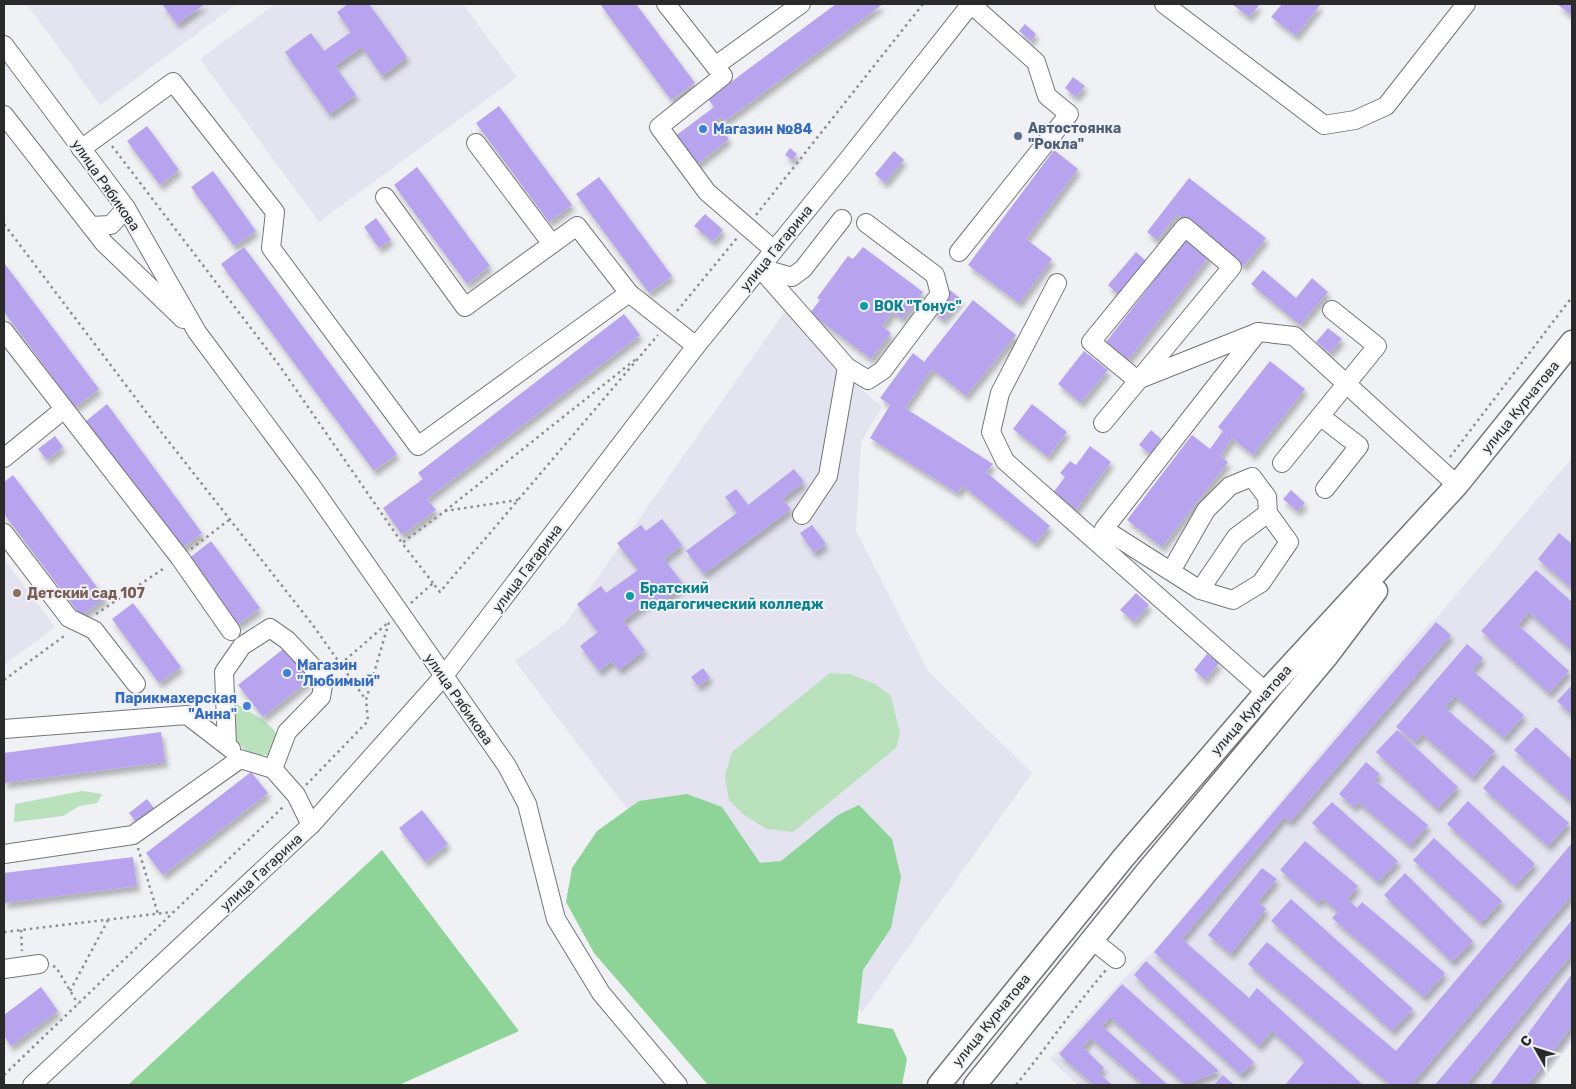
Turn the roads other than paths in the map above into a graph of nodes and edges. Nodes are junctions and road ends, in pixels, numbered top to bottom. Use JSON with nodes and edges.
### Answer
{"nodes":[{"id":1,"x":666,"y":4,"type":"edge"},
{"id":2,"x":801,"y":4,"type":"edge"},
{"id":3,"x":971,"y":4,"type":"edge"},
{"id":4,"x":1164,"y":4,"type":"edge"},
{"id":5,"x":1466,"y":4,"type":"edge"},
{"id":6,"x":4,"y":45,"type":"edge"},
{"id":7,"x":715,"y":66,"type":"junction"},
{"id":8,"x":7,"y":127,"type":"edge"},
{"id":9,"x":476,"y":143,"type":"dead end"},
{"id":10,"x":81,"y":149,"type":"junction"},
{"id":11,"x":384,"y":197,"type":"dead end"},
{"id":12,"x":126,"y":208,"type":"junction"},
{"id":13,"x":842,"y":220,"type":"dead end"},
{"id":14,"x":866,"y":223,"type":"dead end"},
{"id":15,"x":91,"y":226,"type":"junction"},
{"id":16,"x":552,"y":244,"type":"junction"},
{"id":17,"x":774,"y":250,"type":"junction"},
{"id":18,"x":958,"y":252,"type":"dead end"},
{"id":19,"x":760,"y":268,"type":"junction"},
{"id":20,"x":1058,"y":283,"type":"dead end"},
{"id":21,"x":629,"y":293,"type":"junction"},
{"id":22,"x":1332,"y":310,"type":"dead end"},
{"id":23,"x":4,"y":331,"type":"edge"},
{"id":24,"x":197,"y":332,"type":"junction"},
{"id":25,"x":1258,"y":332,"type":"junction"},
{"id":26,"x":1572,"y":342,"type":"edge"},
{"id":27,"x":696,"y":346,"type":"junction"},
{"id":28,"x":847,"y":367,"type":"junction"},
{"id":29,"x":1137,"y":380,"type":"junction"},
{"id":30,"x":1347,"y":383,"type":"junction"},
{"id":31,"x":63,"y":410,"type":"junction"},
{"id":32,"x":1320,"y":416,"type":"junction"},
{"id":33,"x":1103,"y":423,"type":"dead end"},
{"id":34,"x":4,"y":458,"type":"edge"},
{"id":35,"x":1282,"y":463,"type":"dead end"},
{"id":36,"x":1458,"y":485,"type":"junction"},
{"id":37,"x":1325,"y":489,"type":"dead end"},
{"id":38,"x":1268,"y":513,"type":"junction"},
{"id":39,"x":802,"y":515,"type":"dead end"},
{"id":40,"x":4,"y":533,"type":"edge"},
{"id":41,"x":1171,"y":571,"type":"junction"},
{"id":42,"x":1200,"y":590,"type":"junction"},
{"id":43,"x":231,"y":631,"type":"dead end"},
{"id":44,"x":443,"y":677,"type":"junction"},
{"id":45,"x":136,"y":684,"type":"dead end"},
{"id":46,"x":1266,"y":692,"type":"junction"},
{"id":47,"x":4,"y":728,"type":"edge"},
{"id":48,"x":227,"y":744,"type":"junction"},
{"id":49,"x":240,"y":759,"type":"junction"},
{"id":50,"x":273,"y":769,"type":"junction"},
{"id":51,"x":311,"y":825,"type":"junction"},
{"id":52,"x":4,"y":854,"type":"edge"},
{"id":53,"x":1124,"y":857,"type":"junction"},
{"id":54,"x":1145,"y":874,"type":"junction"},
{"id":55,"x":1092,"y":940,"type":"junction"},
{"id":56,"x":1116,"y":959,"type":"road end"},
{"id":57,"x":30,"y":965,"type":"road end"},
{"id":58,"x":4,"y":969,"type":"edge"},
{"id":59,"x":32,"y":1085,"type":"edge"},
{"id":60,"x":678,"y":1085,"type":"edge"},
{"id":61,"x":939,"y":1085,"type":"edge"},
{"id":62,"x":975,"y":1085,"type":"edge"}],
"edges":[{"from":1,"to":7,"type":"street"},
{"from":2,"to":7,"type":"street"},
{"from":3,"to":17,"type":"street","name":"улица Гагарина"},
{"from":3,"to":18,"type":"street"},
{"from":4,"to":5,"type":"street"},
{"from":6,"to":10,"type":"street","name":"улица Рябикова"},
{"from":7,"to":17,"type":"street"},
{"from":8,"to":15,"type":"street","name":"улица Рябикова"},
{"from":9,"to":16,"type":"street"},
{"from":10,"to":12,"type":"street","name":"улица Рябикова"},
{"from":10,"to":21,"type":"street"},
{"from":11,"to":16,"type":"street"},
{"from":12,"to":15,"type":"street"},
{"from":12,"to":24,"type":"street","name":"улица Рябикова"},
{"from":13,"to":19,"type":"street"},
{"from":14,"to":28,"type":"street"},
{"from":15,"to":24,"type":"street","name":"улица Рябикова"},
{"from":16,"to":21,"type":"street"},
{"from":17,"to":19,"type":"street","name":"улица Гагарина"},
{"from":19,"to":27,"type":"street","name":"улица Гагарина"},
{"from":19,"to":28,"type":"street"},
{"from":20,"to":46,"type":"street"},
{"from":21,"to":27,"type":"street"},
{"from":22,"to":30,"type":"street"},
{"from":23,"to":31,"type":"street"},
{"from":24,"to":44,"type":"street","name":"улица Рябикова"},
{"from":25,"to":29,"type":"street"},
{"from":25,"to":30,"type":"street"},
{"from":25,"to":41,"type":"street"},
{"from":26,"to":36,"type":"main road","name":"улица Курчатова"},
{"from":27,"to":44,"type":"street","name":"улица Гагарина"},
{"from":28,"to":39,"type":"street"},
{"from":29,"to":29,"type":"street"},
{"from":29,"to":33,"type":"street"},
{"from":30,"to":32,"type":"street"},
{"from":30,"to":36,"type":"street"},
{"from":31,"to":34,"type":"street"},
{"from":31,"to":43,"type":"street"},
{"from":32,"to":35,"type":"street"},
{"from":32,"to":37,"type":"street"},
{"from":36,"to":46,"type":"main road","name":"улица Курчатова"},
{"from":36,"to":54,"type":"main road"},
{"from":38,"to":41,"type":"street"},
{"from":38,"to":42,"type":"street"},
{"from":38,"to":42,"type":"street"},
{"from":40,"to":45,"type":"street"},
{"from":41,"to":42,"type":"street"},
{"from":44,"to":51,"type":"street","name":"улица Гагарина"},
{"from":44,"to":60,"type":"street","name":"улица Рябикова"},
{"from":46,"to":53,"type":"main road","name":"улица Курчатова"},
{"from":47,"to":48,"type":"street"},
{"from":48,"to":49,"type":"street"},
{"from":48,"to":50,"type":"street"},
{"from":49,"to":50,"type":"street"},
{"from":49,"to":52,"type":"street"},
{"from":50,"to":51,"type":"street"},
{"from":51,"to":59,"type":"street","name":"улица Гагарина"},
{"from":53,"to":54,"type":"main road"},
{"from":53,"to":61,"type":"main road","name":"улица Курчатова"},
{"from":54,"to":55,"type":"main road"},
{"from":55,"to":56,"type":"street"},
{"from":55,"to":62,"type":"main road"},
{"from":57,"to":58,"type":"street"}]}
